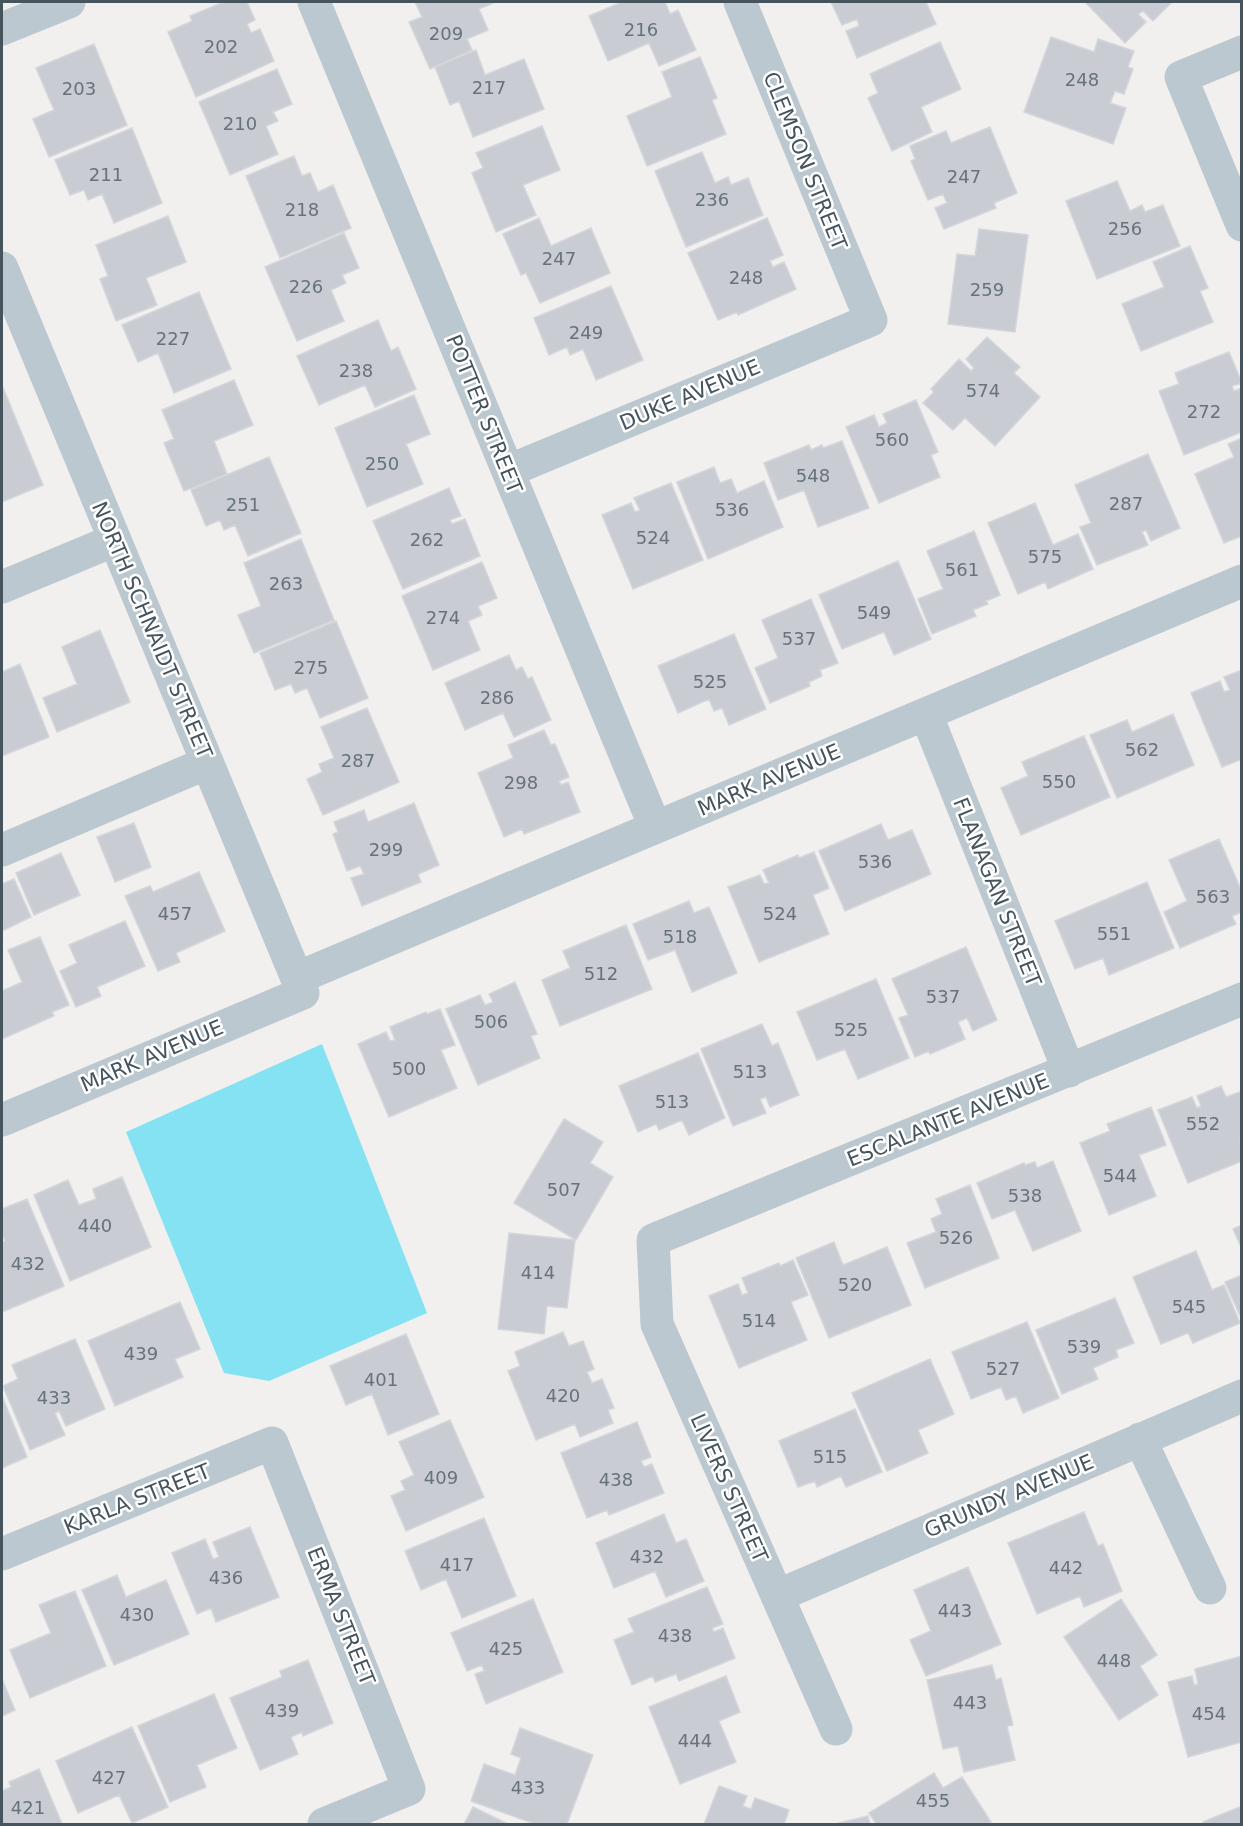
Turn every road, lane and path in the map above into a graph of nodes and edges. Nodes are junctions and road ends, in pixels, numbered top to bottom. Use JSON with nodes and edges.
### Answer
{"nodes":[{"id":1,"x":69,"y":2,"type":"edge"},
{"id":2,"x":314,"y":2,"type":"edge"},
{"id":3,"x":740,"y":2,"type":"edge"},
{"id":4,"x":2,"y":29,"type":"edge"},
{"id":5,"x":1242,"y":52,"type":"edge"},
{"id":6,"x":1242,"y":225,"type":"edge"},
{"id":7,"x":2,"y":268,"type":"edge"},
{"id":8,"x":10,"y":314,"type":"edge"},
{"id":9,"x":871,"y":320,"type":"joint"},
{"id":10,"x":508,"y":471,"type":"junction"},
{"id":11,"x":115,"y":540,"type":"junction"},
{"id":12,"x":1242,"y":581,"type":"edge"},
{"id":13,"x":2,"y":587,"type":"edge"},
{"id":14,"x":926,"y":714,"type":"junction"},
{"id":15,"x":207,"y":763,"type":"junction"},
{"id":16,"x":655,"y":827,"type":"junction"},
{"id":17,"x":2,"y":850,"type":"edge"},
{"id":18,"x":300,"y":985,"type":"junction"},
{"id":19,"x":1242,"y":999,"type":"edge"},
{"id":20,"x":1069,"y":1071,"type":"junction"},
{"id":21,"x":2,"y":1120,"type":"edge"},
{"id":22,"x":653,"y":1240,"type":"joint"},
{"id":23,"x":1242,"y":1396,"type":"edge"},
{"id":24,"x":1140,"y":1440,"type":"junction"},
{"id":25,"x":272,"y":1443,"type":"joint"},
{"id":26,"x":2,"y":1554,"type":"edge"},
{"id":27,"x":1210,"y":1588,"type":"dead end"},
{"id":28,"x":777,"y":1596,"type":"junction"},
{"id":29,"x":836,"y":1729,"type":"dead end"},
{"id":30,"x":324,"y":1824,"type":"edge"}],
"edges":[{"from":1,"to":4,"type":"street"},
{"from":2,"to":10,"type":"street","name":"POTTER STREET"},
{"from":3,"to":9,"type":"street","name":"CLEMSON STREET"},
{"from":5,"to":6,"type":"street"},
{"from":7,"to":8,"type":"street","name":"NORTH SCHNAIDT STREET"},
{"from":8,"to":11,"type":"street","name":"NORTH SCHNAIDT STREET"},
{"from":9,"to":10,"type":"street","name":"DUKE AVENUE"},
{"from":10,"to":16,"type":"street","name":"POTTER STREET"},
{"from":11,"to":13,"type":"street"},
{"from":11,"to":15,"type":"street","name":"NORTH SCHNAIDT STREET"},
{"from":12,"to":14,"type":"street","name":"MARK AVENUE"},
{"from":14,"to":16,"type":"street","name":"MARK AVENUE"},
{"from":14,"to":20,"type":"street","name":"FLANAGAN STREET"},
{"from":15,"to":17,"type":"street"},
{"from":15,"to":18,"type":"street","name":"NORTH SCHNAIDT STREET"},
{"from":16,"to":18,"type":"street","name":"MARK AVENUE"},
{"from":18,"to":21,"type":"street","name":"MARK AVENUE"},
{"from":19,"to":20,"type":"street","name":"ESCALANTE AVENUE"},
{"from":20,"to":22,"type":"street","name":"ESCALANTE AVENUE"},
{"from":22,"to":28,"type":"street","name":"LIVERS STREET"},
{"from":23,"to":24,"type":"street","name":"GRUNDY AVENUE"},
{"from":24,"to":27,"type":"street"},
{"from":24,"to":28,"type":"street","name":"GRUNDY AVENUE"},
{"from":25,"to":26,"type":"street","name":"KARLA STREET"},
{"from":25,"to":30,"type":"street","name":"ERMA STREET"},
{"from":28,"to":29,"type":"street","name":"LIVERS STREET"}]}
